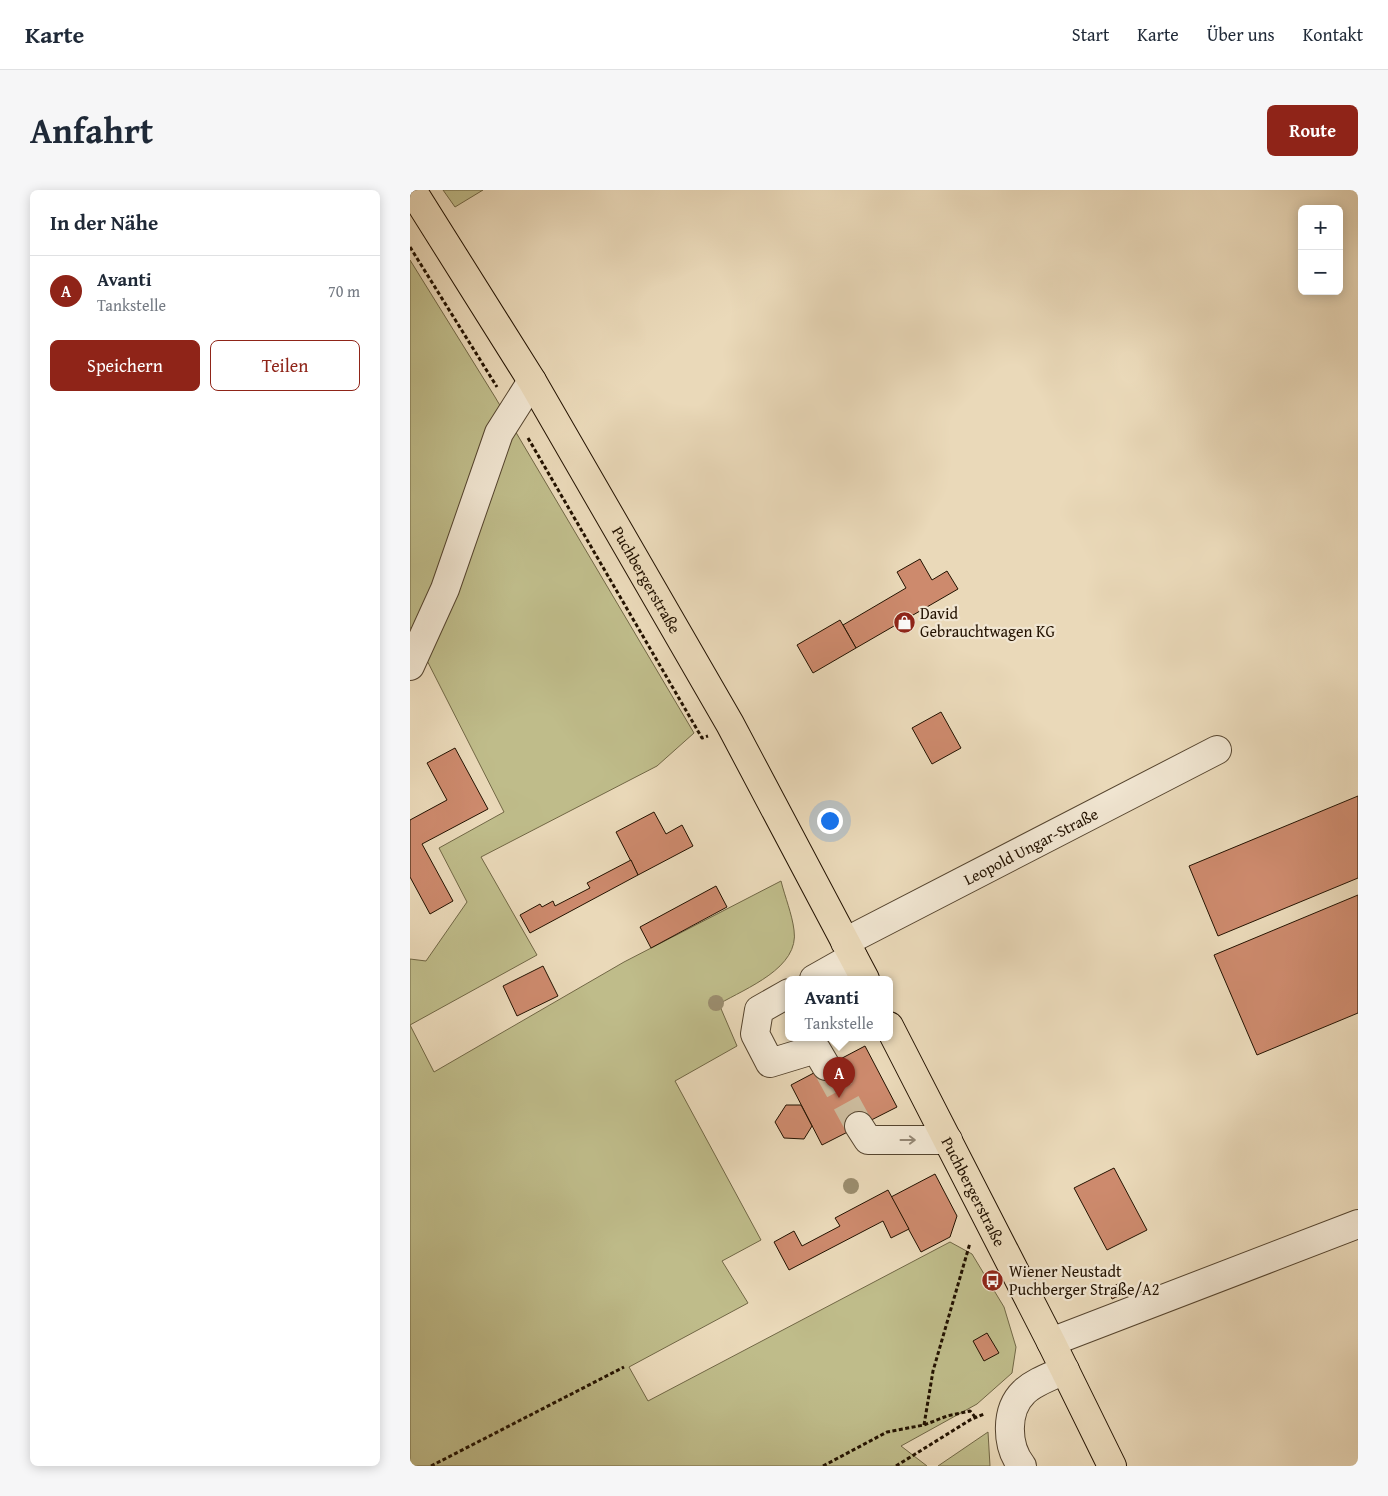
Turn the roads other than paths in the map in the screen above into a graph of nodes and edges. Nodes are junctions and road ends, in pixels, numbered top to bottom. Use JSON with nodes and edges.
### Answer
{"nodes":[{"id":1,"x":412,"y":190,"type":"edge"},
{"id":2,"x":532,"y":381,"type":"junction"},
{"id":3,"x":410,"y":666,"type":"edge"},
{"id":4,"x":1217,"y":750,"type":"dead end"},
{"id":5,"x":854,"y":960,"type":"edge"},
{"id":6,"x":820,"y":976,"type":"edge"},
{"id":7,"x":785,"y":995,"type":"edge"},
{"id":8,"x":893,"y":1034,"type":"edge"},
{"id":9,"x":826,"y":1066,"type":"tunnel mouth"},
{"id":10,"x":864,"y":1133,"type":"dead end"},
{"id":11,"x":948,"y":1140,"type":"junction"},
{"id":12,"x":1358,"y":1224,"type":"edge"},
{"id":13,"x":1051,"y":1342,"type":"junction"},
{"id":14,"x":1065,"y":1370,"type":"junction"},
{"id":15,"x":1022,"y":1466,"type":"edge"},
{"id":16,"x":1112,"y":1466,"type":"edge"}],
"edges":[{"from":1,"to":2,"type":"main road","name":"Puchbergerstraße"},
{"from":2,"to":3,"type":"street"},
{"from":2,"to":5,"type":"main road","name":"Puchbergerstraße"},
{"from":4,"to":5,"type":"street","name":"Leopold Ungar-Straße"},
{"from":5,"to":6,"type":"street","name":"Leopold Ungar-Straße"},
{"from":7,"to":9,"type":"street"},
{"from":8,"to":11,"type":"main road","name":"Puchbergerstraße"},
{"from":10,"to":11,"type":"street","one_way":true},
{"from":11,"to":13,"type":"main road","name":"Puchbergerstraße"},
{"from":12,"to":13,"type":"street"},
{"from":13,"to":14,"type":"main road","name":"Puchbergerstraße"},
{"from":14,"to":15,"type":"street"},
{"from":14,"to":16,"type":"main road","name":"Puchbergerstraße"}]}
